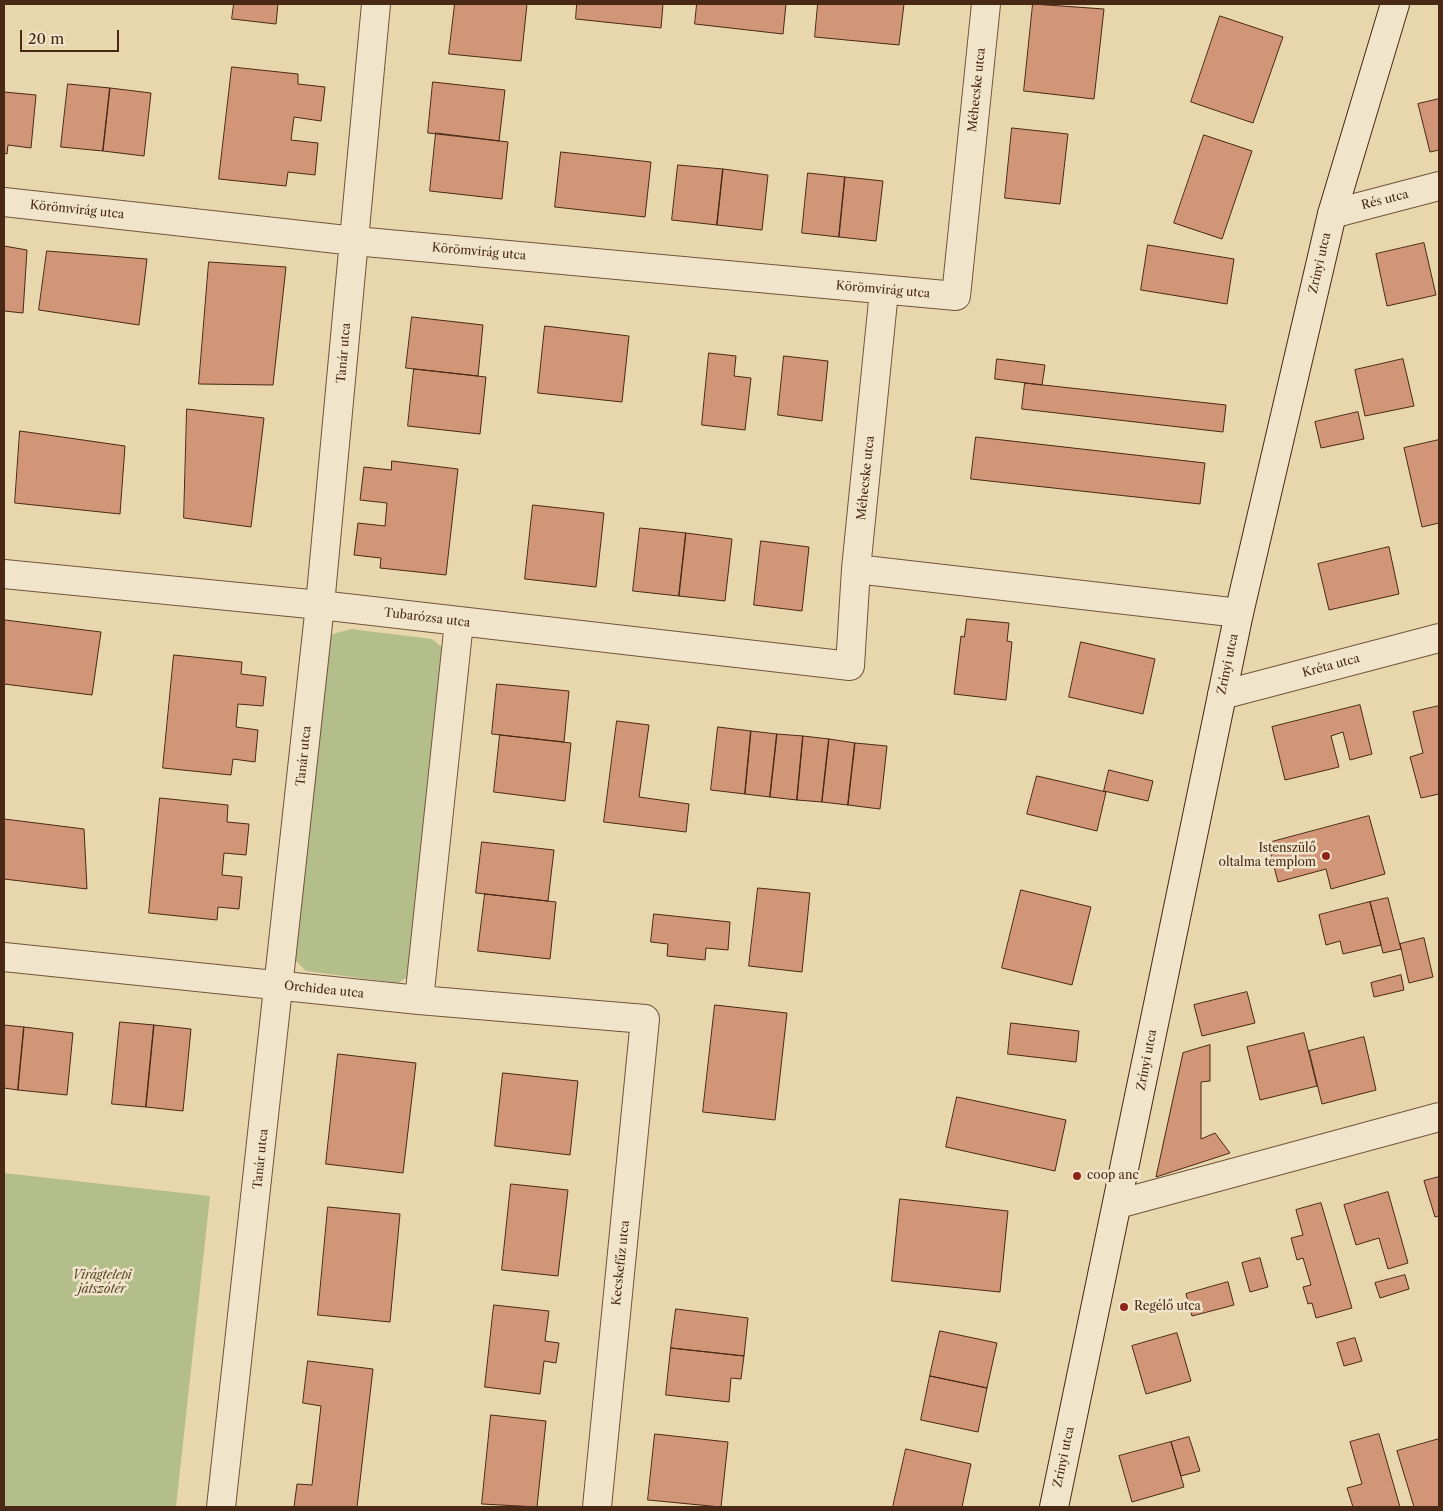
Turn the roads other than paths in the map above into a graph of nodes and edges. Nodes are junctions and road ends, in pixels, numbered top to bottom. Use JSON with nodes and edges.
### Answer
{"nodes":[{"id":1,"x":376,"y":4,"type":"edge"},
{"id":2,"x":986,"y":4,"type":"edge"},
{"id":3,"x":1395,"y":4,"type":"edge"},
{"id":4,"x":1439,"y":186,"type":"edge"},
{"id":5,"x":4,"y":202,"type":"edge"},
{"id":6,"x":1332,"y":214,"type":"junction"},
{"id":7,"x":355,"y":240,"type":"junction"},
{"id":8,"x":884,"y":291,"type":"junction"},
{"id":9,"x":956,"y":296,"type":"joint"},
{"id":10,"x":856,"y":569,"type":"junction"},
{"id":11,"x":4,"y":574,"type":"edge"},
{"id":12,"x":320,"y":605,"type":"junction"},
{"id":13,"x":1239,"y":613,"type":"junction"},
{"id":14,"x":459,"y":622,"type":"junction"},
{"id":15,"x":1439,"y":638,"type":"edge"},
{"id":16,"x":850,"y":666,"type":"joint"},
{"id":17,"x":1222,"y":695,"type":"junction"},
{"id":18,"x":4,"y":957,"type":"edge"},
{"id":19,"x":280,"y":985,"type":"junction"},
{"id":20,"x":419,"y":1000,"type":"junction"},
{"id":21,"x":645,"y":1019,"type":"joint"},
{"id":22,"x":1439,"y":1117,"type":"edge"},
{"id":23,"x":1118,"y":1204,"type":"junction"},
{"id":24,"x":221,"y":1507,"type":"edge"},
{"id":25,"x":598,"y":1507,"type":"edge"},
{"id":26,"x":1054,"y":1507,"type":"edge"}],
"edges":[{"from":1,"to":7,"type":"street","name":"Tanár utca"},
{"from":2,"to":9,"type":"street","name":"Méhecske utca"},
{"from":3,"to":6,"type":"street","name":"Zrínyi utca"},
{"from":4,"to":6,"type":"street","name":"Rés utca"},
{"from":5,"to":7,"type":"street","name":"Körömvirág utca"},
{"from":6,"to":13,"type":"street","name":"Zrínyi utca"},
{"from":7,"to":8,"type":"street","name":"Körömvirág utca"},
{"from":7,"to":12,"type":"street","name":"Tanár utca"},
{"from":8,"to":9,"type":"street","name":"Körömvirág utca"},
{"from":8,"to":10,"type":"street","name":"Méhecske utca"},
{"from":10,"to":13,"type":"street"},
{"from":10,"to":16,"type":"street","name":"Méhecske utca"},
{"from":11,"to":12,"type":"street","name":"Tubarózsa utca"},
{"from":12,"to":14,"type":"street","name":"Tubarózsa utca"},
{"from":12,"to":19,"type":"street","name":"Tanár utca"},
{"from":13,"to":17,"type":"street","name":"Zrínyi utca"},
{"from":14,"to":16,"type":"street","name":"Tubarózsa utca"},
{"from":14,"to":20,"type":"street"},
{"from":15,"to":17,"type":"street","name":"Kréta utca"},
{"from":17,"to":23,"type":"street","name":"Zrínyi utca"},
{"from":18,"to":19,"type":"street","name":"Orchidea utca"},
{"from":19,"to":20,"type":"street","name":"Orchidea utca"},
{"from":19,"to":24,"type":"street","name":"Tanár utca"},
{"from":20,"to":21,"type":"street","name":"Orchidea utca"},
{"from":21,"to":25,"type":"street","name":"Kecskefűz utca"},
{"from":22,"to":23,"type":"street"},
{"from":23,"to":26,"type":"street","name":"Zrínyi utca"}]}
